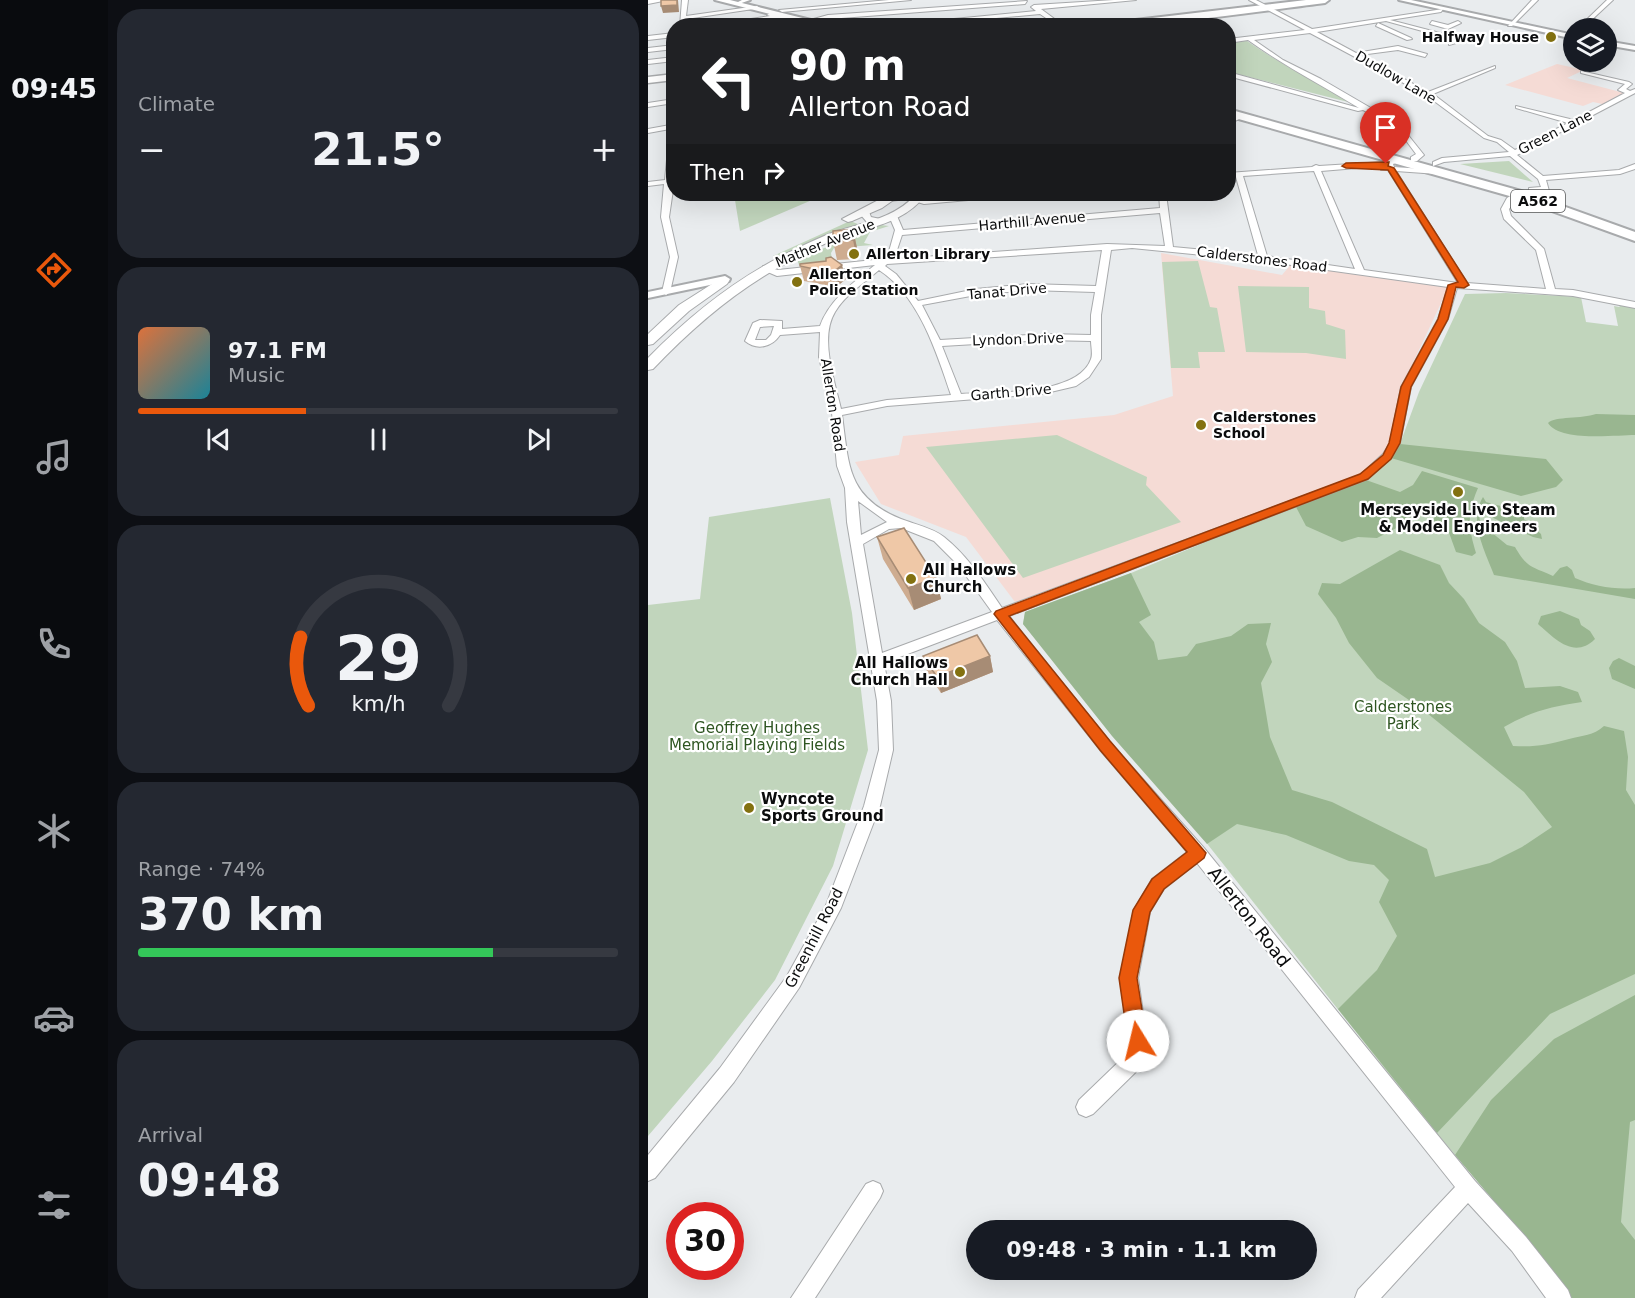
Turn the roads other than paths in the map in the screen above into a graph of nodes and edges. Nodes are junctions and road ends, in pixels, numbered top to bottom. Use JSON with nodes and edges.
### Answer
{"nodes":[{"id":1,"x":665,"y":0,"type":"edge"},
{"id":2,"x":685,"y":0,"type":"edge"},
{"id":3,"x":719,"y":0,"type":"edge"},
{"id":4,"x":815,"y":0,"type":"edge"},
{"id":5,"x":908,"y":0,"type":"edge"},
{"id":6,"x":1133,"y":0,"type":"edge"},
{"id":7,"x":1252,"y":0,"type":"edge"},
{"id":8,"x":1325,"y":0,"type":"edge"},
{"id":9,"x":1334,"y":0,"type":"edge"},
{"id":10,"x":1402,"y":0,"type":"edge"},
{"id":11,"x":1535,"y":0,"type":"edge"},
{"id":12,"x":1610,"y":0,"type":"edge"},
{"id":13,"x":889,"y":1,"type":"edge"},
{"id":14,"x":1023,"y":1,"type":"edge"},
{"id":15,"x":648,"y":2,"type":"edge"},
{"id":16,"x":854,"y":2,"type":"edge"},
{"id":17,"x":745,"y":4,"type":"edge"},
{"id":18,"x":817,"y":7,"type":"junction"},
{"id":19,"x":1270,"y":9,"type":"junction"},
{"id":20,"x":1038,"y":10,"type":"junction"},
{"id":21,"x":1441,"y":10,"type":"junction"},
{"id":22,"x":780,"y":13,"type":"junction"},
{"id":23,"x":1407,"y":16,"type":"junction"},
{"id":24,"x":684,"y":18,"type":"joint"},
{"id":25,"x":752,"y":18,"type":"edge"},
{"id":26,"x":801,"y":18,"type":"edge"},
{"id":27,"x":801,"y":18,"type":"edge"},
{"id":28,"x":802,"y":18,"type":"edge"},
{"id":29,"x":845,"y":18,"type":"edge"},
{"id":30,"x":961,"y":18,"type":"edge"},
{"id":31,"x":1050,"y":18,"type":"edge"},
{"id":32,"x":1174,"y":18,"type":"edge"},
{"id":33,"x":1187,"y":18,"type":"edge"},
{"id":34,"x":1591,"y":18,"type":"edge"},
{"id":35,"x":1383,"y":20,"type":"junction"},
{"id":36,"x":1370,"y":22,"type":"junction"},
{"id":37,"x":1458,"y":23,"type":"dead end"},
{"id":38,"x":1510,"y":25,"type":"junction"},
{"id":39,"x":1313,"y":31,"type":"junction"},
{"id":40,"x":1563,"y":34,"type":"edge"},
{"id":41,"x":666,"y":36,"type":"edge"},
{"id":42,"x":648,"y":38,"type":"edge"},
{"id":43,"x":1250,"y":39,"type":"junction"},
{"id":44,"x":1409,"y":39,"type":"dead end"},
{"id":45,"x":1236,"y":40,"type":"edge"},
{"id":46,"x":1451,"y":44,"type":"dead end"},
{"id":47,"x":1617,"y":45,"type":"edge"},
{"id":48,"x":666,"y":48,"type":"edge"},
{"id":49,"x":1635,"y":48,"type":"edge"},
{"id":50,"x":648,"y":50,"type":"edge"},
{"id":51,"x":1357,"y":54,"type":"junction"},
{"id":52,"x":1425,"y":55,"type":"dead end"},
{"id":53,"x":666,"y":60,"type":"edge"},
{"id":54,"x":648,"y":62,"type":"edge"},
{"id":55,"x":1492,"y":67,"type":"dead end"},
{"id":56,"x":1583,"y":72,"type":"dead end"},
{"id":57,"x":1236,"y":76,"type":"edge"},
{"id":58,"x":666,"y":78,"type":"edge"},
{"id":59,"x":648,"y":80,"type":"edge"},
{"id":60,"x":1633,"y":92,"type":"edge"},
{"id":61,"x":1428,"y":94,"type":"junction"},
{"id":62,"x":1617,"y":100,"type":"junction"},
{"id":63,"x":666,"y":102,"type":"edge"},
{"id":64,"x":1635,"y":103,"type":"edge"},
{"id":65,"x":648,"y":105,"type":"edge"},
{"id":66,"x":1518,"y":107,"type":"dead end"},
{"id":67,"x":1369,"y":111,"type":"junction"},
{"id":68,"x":1236,"y":112,"type":"edge"},
{"id":69,"x":1236,"y":113,"type":"edge"},
{"id":70,"x":1243,"y":116,"type":"junction"},
{"id":71,"x":1236,"y":119,"type":"edge"},
{"id":72,"x":1574,"y":122,"type":"junction"},
{"id":73,"x":666,"y":129,"type":"edge"},
{"id":74,"x":648,"y":131,"type":"edge"},
{"id":75,"x":1513,"y":153,"type":"junction"},
{"id":76,"x":1414,"y":159,"type":"junction"},
{"id":77,"x":1393,"y":164,"type":"junction"},
{"id":78,"x":1635,"y":166,"type":"edge"},
{"id":79,"x":1316,"y":167,"type":"junction"},
{"id":80,"x":1443,"y":170,"type":"junction"},
{"id":81,"x":1620,"y":172,"type":"junction"},
{"id":82,"x":1236,"y":174,"type":"edge"},
{"id":83,"x":1239,"y":174,"type":"junction"},
{"id":84,"x":1635,"y":177,"type":"edge"},
{"id":85,"x":1541,"y":178,"type":"junction"},
{"id":86,"x":666,"y":182,"type":"edge"},
{"id":87,"x":648,"y":184,"type":"edge"},
{"id":88,"x":1532,"y":190,"type":"junction"},
{"id":89,"x":1517,"y":194,"type":"junction"},
{"id":90,"x":668,"y":201,"type":"edge"},
{"id":91,"x":884,"y":201,"type":"edge"},
{"id":92,"x":913,"y":201,"type":"edge"},
{"id":93,"x":1163,"y":201,"type":"edge"},
{"id":94,"x":1165,"y":210,"type":"junction"},
{"id":95,"x":865,"y":211,"type":"junction"},
{"id":96,"x":887,"y":218,"type":"junction"},
{"id":97,"x":1635,"y":228,"type":"edge"},
{"id":98,"x":899,"y":233,"type":"junction"},
{"id":99,"x":1635,"y":237,"type":"edge"},
{"id":100,"x":1107,"y":246,"type":"junction"},
{"id":101,"x":1168,"y":249,"type":"junction"},
{"id":102,"x":1263,"y":258,"type":"junction"},
{"id":103,"x":752,"y":264,"type":"junction"},
{"id":104,"x":884,"y":264,"type":"junction"},
{"id":105,"x":766,"y":268,"type":"junction"},
{"id":106,"x":793,"y":271,"type":"junction"},
{"id":107,"x":1361,"y":272,"type":"junction"},
{"id":108,"x":725,"y":279,"type":"junction"},
{"id":109,"x":746,"y":280,"type":"junction"},
{"id":110,"x":1458,"y":285,"type":"junction"},
{"id":111,"x":1100,"y":289,"type":"junction"},
{"id":112,"x":1551,"y":291,"type":"junction"},
{"id":113,"x":666,"y":292,"type":"junction"},
{"id":114,"x":648,"y":295,"type":"edge"},
{"id":115,"x":702,"y":295,"type":"junction"},
{"id":116,"x":720,"y":298,"type":"junction"},
{"id":117,"x":915,"y":304,"type":"junction"},
{"id":118,"x":1635,"y":305,"type":"edge"},
{"id":119,"x":825,"y":329,"type":"junction"},
{"id":120,"x":777,"y":332,"type":"dead end"},
{"id":121,"x":1097,"y":338,"type":"junction"},
{"id":122,"x":648,"y":341,"type":"edge"},
{"id":123,"x":938,"y":343,"type":"junction"},
{"id":124,"x":648,"y":366,"type":"edge"},
{"id":125,"x":957,"y":397,"type":"junction"},
{"id":126,"x":837,"y":413,"type":"junction"},
{"id":127,"x":851,"y":488,"type":"junction"},
{"id":128,"x":903,"y":524,"type":"junction"},
{"id":129,"x":857,"y":542,"type":"junction"},
{"id":130,"x":1000,"y":614,"type":"junction"},
{"id":131,"x":877,"y":660,"type":"junction"},
{"id":132,"x":1198,"y":853,"type":"junction"},
{"id":133,"x":1086,"y":1107,"type":"dead end"},
{"id":134,"x":648,"y":1171,"type":"edge"},
{"id":135,"x":1468,"y":1188,"type":"junction"},
{"id":136,"x":873,"y":1191,"type":"dead end"},
{"id":137,"x":802,"y":1298,"type":"edge"},
{"id":138,"x":1366,"y":1298,"type":"edge"},
{"id":139,"x":1560,"y":1298,"type":"edge"}],
"edges":[{"from":1,"to":15,"type":"street"},
{"from":2,"to":24,"type":"street"},
{"from":3,"to":17,"type":"highway"},
{"from":4,"to":18,"type":"street"},
{"from":5,"to":13,"type":"street"},
{"from":6,"to":20,"type":"street"},
{"from":7,"to":19,"type":"street","name":"Dudlow Lane"},
{"from":8,"to":19,"type":"highway"},
{"from":9,"to":19,"type":"highway"},
{"from":10,"to":21,"type":"street"},
{"from":11,"to":38,"type":"street"},
{"from":12,"to":34,"type":"street"},
{"from":13,"to":16,"type":"street"},
{"from":14,"to":20,"type":"street"},
{"from":14,"to":29,"type":"street"},
{"from":16,"to":18,"type":"street"},
{"from":17,"to":22,"type":"highway"},
{"from":17,"to":24,"type":"street"},
{"from":17,"to":28,"type":"highway"},
{"from":18,"to":22,"type":"street"},
{"from":19,"to":32,"type":"highway"},
{"from":19,"to":33,"type":"highway"},
{"from":19,"to":39,"type":"street","name":"Dudlow Lane"},
{"from":20,"to":30,"type":"street"},
{"from":20,"to":31,"type":"street"},
{"from":21,"to":23,"type":"street"},
{"from":21,"to":38,"type":"street"},
{"from":22,"to":25,"type":"street"},
{"from":22,"to":26,"type":"highway"},
{"from":22,"to":27,"type":"street"},
{"from":23,"to":35,"type":"street"},
{"from":23,"to":37,"type":"street"},
{"from":35,"to":36,"type":"street"},
{"from":35,"to":46,"type":"street"},
{"from":36,"to":39,"type":"street"},
{"from":36,"to":44,"type":"street"},
{"from":38,"to":40,"type":"street"},
{"from":39,"to":43,"type":"street"},
{"from":39,"to":51,"type":"street","name":"Dudlow Lane"},
{"from":41,"to":42,"type":"street"},
{"from":43,"to":45,"type":"street"},
{"from":43,"to":67,"type":"street"},
{"from":47,"to":49,"type":"street"},
{"from":48,"to":50,"type":"street"},
{"from":51,"to":52,"type":"street"},
{"from":51,"to":61,"type":"street","name":"Dudlow Lane"},
{"from":53,"to":54,"type":"street"},
{"from":55,"to":61,"type":"street"},
{"from":56,"to":60,"type":"street"},
{"from":57,"to":67,"type":"street"},
{"from":58,"to":59,"type":"main road"},
{"from":60,"to":62,"type":"street","name":"Green Lane"},
{"from":61,"to":75,"type":"street","name":"Dudlow Lane"},
{"from":62,"to":64,"type":"street"},
{"from":62,"to":72,"type":"street","name":"Green Lane"},
{"from":63,"to":65,"type":"street"},
{"from":66,"to":72,"type":"street"},
{"from":67,"to":76,"type":"street"},
{"from":68,"to":76,"type":"highway","number":"A562"},
{"from":69,"to":70,"type":"highway","number":"A562"},
{"from":70,"to":71,"type":"street"},
{"from":70,"to":77,"type":"highway","number":"A562"},
{"from":72,"to":75,"type":"street","name":"Green Lane"},
{"from":73,"to":74,"type":"street"},
{"from":75,"to":80,"type":"street","name":"Green Lane"},
{"from":75,"to":85,"type":"street","name":"Dudlow Lane"},
{"from":76,"to":77,"type":"highway"},
{"from":76,"to":80,"type":"highway","number":"A562"},
{"from":77,"to":79,"type":"street"},
{"from":77,"to":80,"type":"highway","number":"A562"},
{"from":77,"to":110,"type":"street"},
{"from":78,"to":81,"type":"street"},
{"from":79,"to":83,"type":"street"},
{"from":79,"to":107,"type":"street"},
{"from":80,"to":88,"type":"highway","number":"A562"},
{"from":80,"to":89,"type":"highway","number":"A562"},
{"from":81,"to":84,"type":"street"},
{"from":81,"to":85,"type":"street"},
{"from":82,"to":83,"type":"street"},
{"from":83,"to":102,"type":"street"},
{"from":85,"to":88,"type":"street"},
{"from":86,"to":87,"type":"street"},
{"from":88,"to":97,"type":"highway","number":"A562"},
{"from":89,"to":99,"type":"highway","number":"A562"},
{"from":89,"to":112,"type":"street"},
{"from":90,"to":113,"type":"street"},
{"from":91,"to":95,"type":"main road","name":"Mather Avenue"},
{"from":92,"to":96,"type":"main road","name":"Mather Avenue"},
{"from":93,"to":94,"type":"street"},
{"from":94,"to":98,"type":"street","name":"Harthill Avenue"},
{"from":94,"to":101,"type":"street"},
{"from":95,"to":96,"type":"street"},
{"from":95,"to":103,"type":"main road","name":"Mather Avenue"},
{"from":96,"to":98,"type":"street"},
{"from":96,"to":105,"type":"main road","name":"Mather Avenue"},
{"from":98,"to":104,"type":"street"},
{"from":100,"to":101,"type":"street","name":"Calderstones Road"},
{"from":100,"to":104,"type":"street","name":"Calderstones Road"},
{"from":100,"to":111,"type":"street","name":"Garth Drive"},
{"from":101,"to":102,"type":"street","name":"Calderstones Road"},
{"from":102,"to":107,"type":"street","name":"Calderstones Road"},
{"from":103,"to":105,"type":"street"},
{"from":103,"to":108,"type":"main road","name":"Mather Avenue"},
{"from":104,"to":106,"type":"street","name":"Calderstones Road"},
{"from":104,"to":117,"type":"street"},
{"from":104,"to":119,"type":"street","name":"Allerton Road"},
{"from":105,"to":106,"type":"street"},
{"from":105,"to":109,"type":"main road","name":"Mather Avenue"},
{"from":106,"to":109,"type":"street"},
{"from":107,"to":110,"type":"street","name":"Calderstones Road"},
{"from":108,"to":113,"type":"street"},
{"from":108,"to":115,"type":"main road","name":"Mather Avenue"},
{"from":109,"to":116,"type":"main road","name":"Mather Avenue"},
{"from":110,"to":112,"type":"street","name":"Calderstones Road"},
{"from":110,"to":130,"type":"street"},
{"from":111,"to":117,"type":"street","name":"Tanat Drive"},
{"from":111,"to":121,"type":"street","name":"Garth Drive"},
{"from":112,"to":118,"type":"street","name":"Calderstones Road"},
{"from":113,"to":114,"type":"street"},
{"from":113,"to":115,"type":"street"},
{"from":115,"to":116,"type":"street"},
{"from":115,"to":122,"type":"main road","name":"Mather Avenue"},
{"from":116,"to":124,"type":"main road","name":"Mather Avenue"},
{"from":117,"to":123,"type":"street"},
{"from":119,"to":120,"type":"street"},
{"from":119,"to":126,"type":"street","name":"Allerton Road"},
{"from":121,"to":123,"type":"street","name":"Lyndon Drive"},
{"from":121,"to":125,"type":"street","name":"Garth Drive"},
{"from":123,"to":125,"type":"street"},
{"from":125,"to":126,"type":"street","name":"Garth Drive"},
{"from":126,"to":127,"type":"street","name":"Allerton Road"},
{"from":127,"to":128,"type":"street","name":"Allerton Road"},
{"from":127,"to":129,"type":"street","name":"Greenhill Road"},
{"from":128,"to":129,"type":"street"},
{"from":128,"to":130,"type":"street","name":"Allerton Road"},
{"from":129,"to":131,"type":"street","name":"Greenhill Road"},
{"from":130,"to":131,"type":"street"},
{"from":130,"to":132,"type":"street","name":"Allerton Road"},
{"from":131,"to":134,"type":"street","name":"Greenhill Road"},
{"from":132,"to":133,"type":"street"},
{"from":132,"to":135,"type":"street","name":"Allerton Road"},
{"from":135,"to":138,"type":"street"},
{"from":135,"to":139,"type":"street","name":"Allerton Road"},
{"from":136,"to":137,"type":"street"}]}
